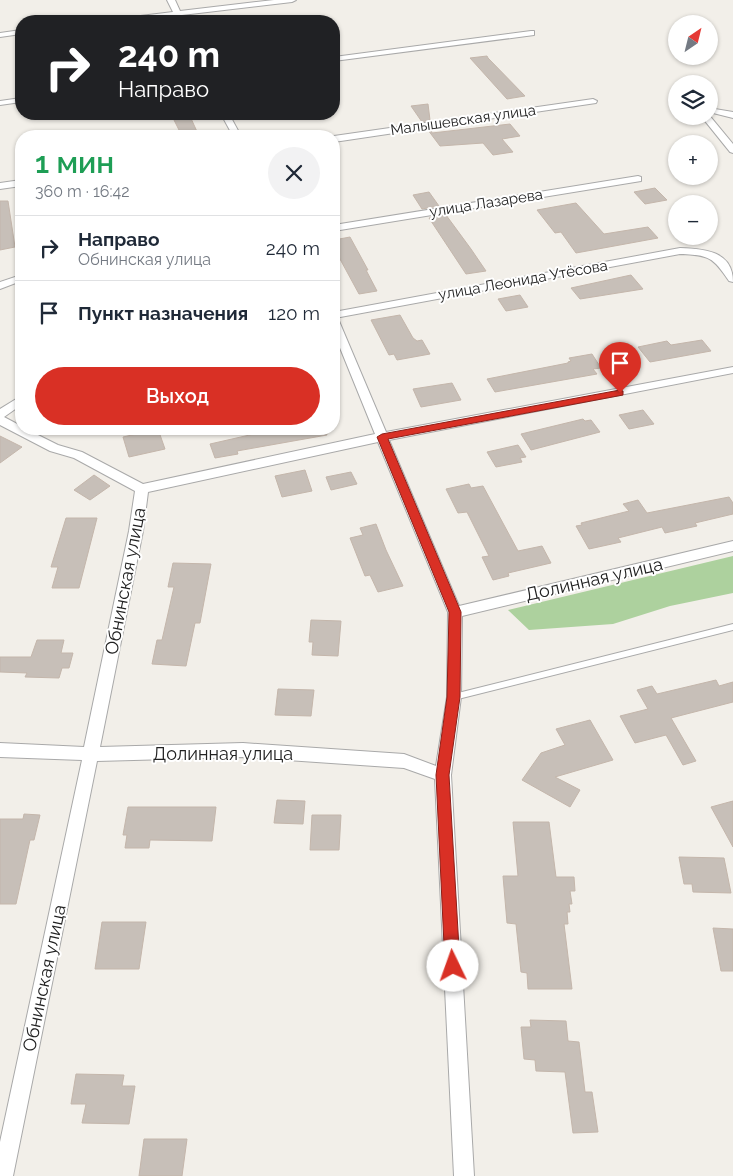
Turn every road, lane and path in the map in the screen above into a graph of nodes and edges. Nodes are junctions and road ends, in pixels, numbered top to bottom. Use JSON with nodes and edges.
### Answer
{"nodes":[{"id":1,"x":171,"y":0,"type":"edge"},
{"id":2,"x":291,"y":0,"type":"edge"},
{"id":3,"x":178,"y":15,"type":"edge"},
{"id":4,"x":198,"y":15,"type":"edge"},
{"id":5,"x":15,"y":33,"type":"edge"},
{"id":6,"x":531,"y":33,"type":"dead end"},
{"id":7,"x":0,"y":35,"type":"edge"},
{"id":8,"x":340,"y":58,"type":"edge"},
{"id":9,"x":15,"y":101,"type":"edge"},
{"id":10,"x":593,"y":101,"type":"dead end"},
{"id":11,"x":0,"y":103,"type":"edge"},
{"id":12,"x":718,"y":112,"type":"edge"},
{"id":13,"x":733,"y":115,"type":"edge"},
{"id":14,"x":713,"y":125,"type":"edge"},
{"id":15,"x":733,"y":134,"type":"edge"},
{"id":16,"x":340,"y":138,"type":"edge"},
{"id":17,"x":731,"y":147,"type":"edge"},
{"id":18,"x":638,"y":179,"type":"dead end"},
{"id":19,"x":15,"y":184,"type":"edge"},
{"id":20,"x":0,"y":186,"type":"edge"},
{"id":21,"x":340,"y":227,"type":"edge"},
{"id":22,"x":733,"y":279,"type":"edge"},
{"id":23,"x":15,"y":280,"type":"edge"},
{"id":24,"x":0,"y":286,"type":"edge"},
{"id":25,"x":340,"y":314,"type":"edge"},
{"id":26,"x":340,"y":335,"type":"edge"},
{"id":27,"x":733,"y":370,"type":"edge"},
{"id":28,"x":15,"y":404,"type":"edge"},
{"id":29,"x":0,"y":415,"type":"edge"},
{"id":30,"x":0,"y":420,"type":"edge"},
{"id":31,"x":15,"y":428,"type":"edge"},
{"id":32,"x":29,"y":435,"type":"edge"},
{"id":33,"x":382,"y":437,"type":"junction"},
{"id":34,"x":142,"y":489,"type":"junction"},
{"id":35,"x":733,"y":546,"type":"edge"},
{"id":36,"x":455,"y":612,"type":"junction"},
{"id":37,"x":733,"y":627,"type":"edge"},
{"id":38,"x":454,"y":697,"type":"junction"},
{"id":39,"x":0,"y":750,"type":"edge"},
{"id":40,"x":90,"y":754,"type":"junction"},
{"id":41,"x":443,"y":775,"type":"junction"},
{"id":42,"x":3,"y":1176,"type":"edge"},
{"id":43,"x":464,"y":1176,"type":"edge"}],
"edges":[{"from":1,"to":3,"type":"street"},
{"from":2,"to":4,"type":"street"},
{"from":5,"to":7,"type":"street"},
{"from":6,"to":8,"type":"street"},
{"from":9,"to":11,"type":"street"},
{"from":10,"to":16,"type":"street","name":"Малышевская улица"},
{"from":12,"to":13,"type":"street"},
{"from":14,"to":17,"type":"street"},
{"from":15,"to":17,"type":"street"},
{"from":18,"to":21,"type":"street","name":"улица Лазарева"},
{"from":19,"to":20,"type":"street"},
{"from":22,"to":25,"type":"street","name":"улица Леонида Утёсова"},
{"from":23,"to":24,"type":"street"},
{"from":26,"to":33,"type":"street"},
{"from":27,"to":33,"type":"street","name":"Обнинская улица"},
{"from":28,"to":29,"type":"street"},
{"from":30,"to":31,"type":"street"},
{"from":32,"to":34,"type":"street"},
{"from":33,"to":34,"type":"street","name":"Обнинская улица"},
{"from":33,"to":36,"type":"street"},
{"from":34,"to":40,"type":"street","name":"Обнинская улица"},
{"from":35,"to":36,"type":"street","name":"Долинная улица"},
{"from":36,"to":38,"type":"street"},
{"from":37,"to":38,"type":"lane"},
{"from":38,"to":41,"type":"street"},
{"from":39,"to":40,"type":"street","name":"Долинная улица"},
{"from":40,"to":41,"type":"street","name":"Долинная улица"},
{"from":40,"to":42,"type":"street","name":"Обнинская улица"},
{"from":41,"to":43,"type":"street"}]}
